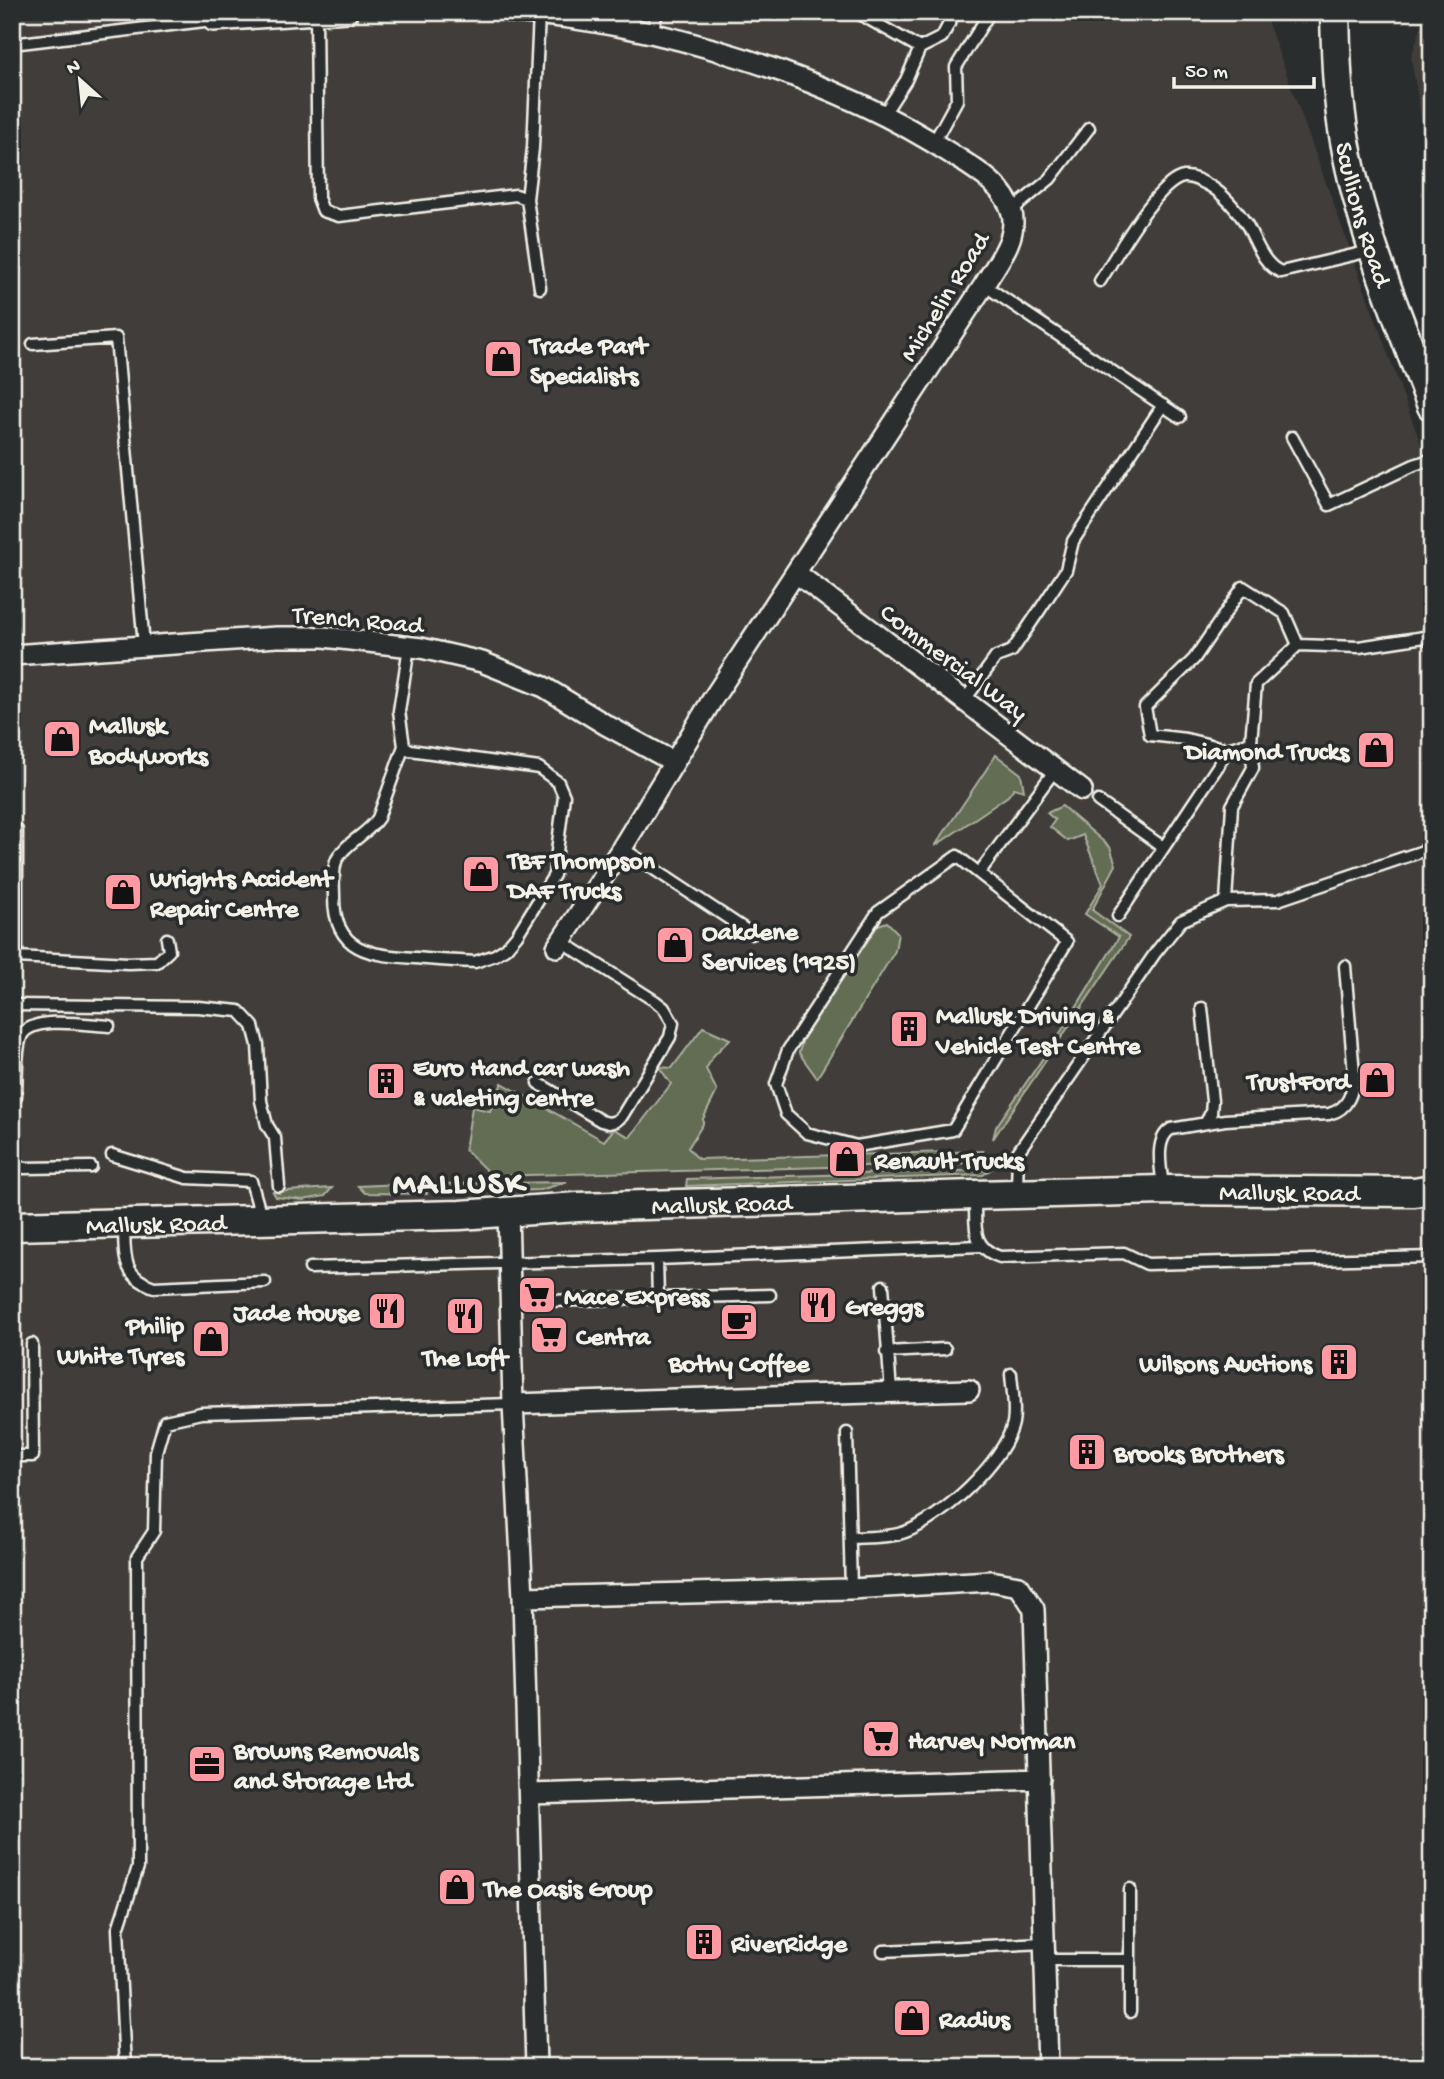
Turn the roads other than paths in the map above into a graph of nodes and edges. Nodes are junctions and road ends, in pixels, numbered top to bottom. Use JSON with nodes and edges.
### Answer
{"nodes":[{"id":1,"x":348,"y":12,"type":"edge"},
{"id":2,"x":511,"y":12,"type":"edge"},
{"id":3,"x":657,"y":12,"type":"edge"},
{"id":4,"x":856,"y":12,"type":"edge"},
{"id":5,"x":955,"y":12,"type":"edge"},
{"id":6,"x":990,"y":12,"type":"edge"},
{"id":7,"x":1335,"y":12,"type":"edge"},
{"id":8,"x":539,"y":14,"type":"junction"},
{"id":9,"x":316,"y":15,"type":"junction"},
{"id":10,"x":213,"y":16,"type":"edge"},
{"id":11,"x":608,"y":18,"type":"edge"},
{"id":12,"x":652,"y":34,"type":"junction"},
{"id":13,"x":12,"y":44,"type":"edge"},
{"id":14,"x":920,"y":48,"type":"junction"},
{"id":15,"x":884,"y":114,"type":"junction"},
{"id":16,"x":1089,"y":128,"type":"dead end"},
{"id":17,"x":934,"y":142,"type":"junction"},
{"id":18,"x":527,"y":199,"type":"junction"},
{"id":19,"x":1011,"y":211,"type":"junction"},
{"id":20,"x":1374,"y":250,"type":"junction"},
{"id":21,"x":1100,"y":281,"type":"dead end"},
{"id":22,"x":984,"y":285,"type":"junction"},
{"id":23,"x":540,"y":288,"type":"dead end"},
{"id":24,"x":33,"y":344,"type":"dead end"},
{"id":25,"x":1163,"y":405,"type":"junction"},
{"id":26,"x":1432,"y":406,"type":"edge"},
{"id":27,"x":1180,"y":417,"type":"dead end"},
{"id":28,"x":1292,"y":437,"type":"dead end"},
{"id":29,"x":1432,"y":459,"type":"edge"},
{"id":30,"x":796,"y":573,"type":"junction"},
{"id":31,"x":1432,"y":642,"type":"edge"},
{"id":32,"x":144,"y":645,"type":"junction"},
{"id":33,"x":1298,"y":645,"type":"junction"},
{"id":34,"x":409,"y":646,"type":"junction"},
{"id":35,"x":12,"y":655,"type":"edge"},
{"id":36,"x":964,"y":701,"type":"junction"},
{"id":37,"x":1251,"y":742,"type":"junction"},
{"id":38,"x":404,"y":746,"type":"junction"},
{"id":39,"x":1227,"y":749,"type":"junction"},
{"id":40,"x":674,"y":762,"type":"junction"},
{"id":41,"x":1055,"y":770,"type":"junction"},
{"id":42,"x":1090,"y":795,"type":"joint"},
{"id":43,"x":17,"y":830,"type":"dead end"},
{"id":44,"x":1163,"y":847,"type":"junction"},
{"id":45,"x":622,"y":848,"type":"junction"},
{"id":46,"x":1432,"y":848,"type":"edge"},
{"id":47,"x":979,"y":873,"type":"junction"},
{"id":48,"x":1226,"y":901,"type":"junction"},
{"id":49,"x":1118,"y":916,"type":"dead end"},
{"id":50,"x":752,"y":934,"type":"dead end"},
{"id":51,"x":167,"y":939,"type":"dead end"},
{"id":52,"x":559,"y":944,"type":"joint"},
{"id":53,"x":15,"y":957,"type":"edge"},
{"id":54,"x":1345,"y":966,"type":"dead end"},
{"id":55,"x":12,"y":1005,"type":"edge"},
{"id":56,"x":1202,"y":1009,"type":"dead end"},
{"id":57,"x":110,"y":1026,"type":"dead end"},
{"id":58,"x":15,"y":1063,"type":"edge"},
{"id":59,"x":538,"y":1083,"type":"dead end"},
{"id":60,"x":12,"y":1106,"type":"edge"},
{"id":61,"x":1206,"y":1122,"type":"junction"},
{"id":62,"x":111,"y":1156,"type":"dead end"},
{"id":63,"x":12,"y":1161,"type":"edge"},
{"id":64,"x":91,"y":1167,"type":"dead end"},
{"id":65,"x":279,"y":1186,"type":"dead end"},
{"id":66,"x":1163,"y":1190,"type":"junction"},
{"id":67,"x":1427,"y":1191,"type":"edge"},
{"id":68,"x":1017,"y":1194,"type":"junction"},
{"id":69,"x":975,"y":1195,"type":"junction"},
{"id":70,"x":508,"y":1211,"type":"junction"},
{"id":71,"x":262,"y":1220,"type":"junction"},
{"id":72,"x":124,"y":1224,"type":"junction"},
{"id":73,"x":12,"y":1226,"type":"edge"},
{"id":74,"x":980,"y":1246,"type":"junction"},
{"id":75,"x":1432,"y":1256,"type":"edge"},
{"id":76,"x":657,"y":1259,"type":"junction"},
{"id":77,"x":508,"y":1263,"type":"junction"},
{"id":78,"x":310,"y":1268,"type":"dead end"},
{"id":79,"x":265,"y":1282,"type":"dead end"},
{"id":80,"x":883,"y":1286,"type":"dead end"},
{"id":81,"x":770,"y":1295,"type":"dead end"},
{"id":82,"x":658,"y":1298,"type":"junction"},
{"id":83,"x":546,"y":1301,"type":"dead end"},
{"id":84,"x":32,"y":1344,"type":"dead end"},
{"id":85,"x":945,"y":1349,"type":"dead end"},
{"id":86,"x":886,"y":1352,"type":"junction"},
{"id":87,"x":1011,"y":1374,"type":"dead end"},
{"id":88,"x":969,"y":1390,"type":"dead end"},
{"id":89,"x":891,"y":1392,"type":"junction"},
{"id":90,"x":513,"y":1404,"type":"junction"},
{"id":91,"x":847,"y":1433,"type":"dead end"},
{"id":92,"x":12,"y":1456,"type":"edge"},
{"id":93,"x":851,"y":1538,"type":"junction"},
{"id":94,"x":850,"y":1588,"type":"junction"},
{"id":95,"x":523,"y":1597,"type":"junction"},
{"id":96,"x":1040,"y":1779,"type":"junction"},
{"id":97,"x":529,"y":1794,"type":"junction"},
{"id":98,"x":1130,"y":1888,"type":"dead end"},
{"id":99,"x":883,"y":1951,"type":"dead end"},
{"id":100,"x":1044,"y":1952,"type":"junction"},
{"id":101,"x":1130,"y":1960,"type":"junction"},
{"id":102,"x":1130,"y":2012,"type":"dead end"},
{"id":103,"x":12,"y":2066,"type":"edge"},
{"id":104,"x":57,"y":2067,"type":"edge"},
{"id":105,"x":125,"y":2067,"type":"edge"},
{"id":106,"x":536,"y":2067,"type":"edge"},
{"id":107,"x":1048,"y":2067,"type":"edge"}],
"edges":[{"from":1,"to":9,"type":"street"},
{"from":2,"to":8,"type":"street","name":"Michelin Road"},
{"from":3,"to":12,"type":"lane"},
{"from":4,"to":14,"type":"lane"},
{"from":5,"to":14,"type":"lane"},
{"from":6,"to":17,"type":"lane"},
{"from":7,"to":20,"type":"main road","name":"Scullions Road"},
{"from":8,"to":11,"type":"street","name":"Michelin Road"},
{"from":8,"to":18,"type":"lane"},
{"from":9,"to":10,"type":"street"},
{"from":9,"to":18,"type":"lane"},
{"from":10,"to":13,"type":"lane"},
{"from":11,"to":12,"type":"street","name":"Michelin Road"},
{"from":12,"to":15,"type":"street","name":"Michelin Road"},
{"from":14,"to":15,"type":"lane"},
{"from":15,"to":17,"type":"street","name":"Michelin Road"},
{"from":16,"to":19,"type":"lane"},
{"from":17,"to":19,"type":"street","name":"Michelin Road"},
{"from":18,"to":23,"type":"lane"},
{"from":19,"to":22,"type":"street","name":"Michelin Road"},
{"from":20,"to":21,"type":"lane"},
{"from":20,"to":26,"type":"main road","name":"Scullions Road"},
{"from":22,"to":25,"type":"lane"},
{"from":22,"to":30,"type":"street","name":"Michelin Road"},
{"from":24,"to":32,"type":"lane"},
{"from":25,"to":27,"type":"lane"},
{"from":25,"to":36,"type":"lane"},
{"from":28,"to":29,"type":"lane"},
{"from":30,"to":36,"type":"street","name":"Commercial Way"},
{"from":30,"to":40,"type":"street","name":"Michelin Road"},
{"from":31,"to":33,"type":"lane"},
{"from":32,"to":34,"type":"street","name":"Trench Road"},
{"from":32,"to":35,"type":"street","name":"Trench Road"},
{"from":33,"to":37,"type":"lane"},
{"from":33,"to":39,"type":"lane"},
{"from":34,"to":38,"type":"lane"},
{"from":34,"to":40,"type":"street","name":"Trench Road"},
{"from":36,"to":41,"type":"street","name":"Commercial Way"},
{"from":37,"to":39,"type":"lane"},
{"from":37,"to":48,"type":"lane"},
{"from":38,"to":38,"type":"lane"},
{"from":39,"to":44,"type":"lane"},
{"from":40,"to":45,"type":"street","name":"Michelin Road"},
{"from":41,"to":42,"type":"street","name":"Commercial Way"},
{"from":41,"to":47,"type":"lane"},
{"from":42,"to":44,"type":"lane"},
{"from":43,"to":53,"type":"lane"},
{"from":44,"to":49,"type":"lane"},
{"from":45,"to":50,"type":"lane"},
{"from":45,"to":52,"type":"street","name":"Michelin Road"},
{"from":46,"to":48,"type":"lane"},
{"from":47,"to":47,"type":"lane"},
{"from":48,"to":68,"type":"lane"},
{"from":51,"to":53,"type":"lane"},
{"from":52,"to":59,"type":"lane"},
{"from":54,"to":61,"type":"lane"},
{"from":55,"to":65,"type":"lane"},
{"from":56,"to":61,"type":"lane"},
{"from":57,"to":58,"type":"lane"},
{"from":58,"to":60,"type":"lane"},
{"from":61,"to":66,"type":"lane"},
{"from":62,"to":71,"type":"lane"},
{"from":63,"to":64,"type":"lane"},
{"from":66,"to":67,"type":"main road","name":"Mallusk Road"},
{"from":66,"to":68,"type":"main road","name":"Mallusk Road"},
{"from":68,"to":69,"type":"main road","name":"Mallusk Road"},
{"from":69,"to":70,"type":"main road","name":"Mallusk Road"},
{"from":69,"to":74,"type":"lane"},
{"from":70,"to":71,"type":"main road","name":"Mallusk Road"},
{"from":70,"to":77,"type":"street"},
{"from":71,"to":72,"type":"main road","name":"Mallusk Road"},
{"from":72,"to":73,"type":"main road","name":"Mallusk Road"},
{"from":72,"to":79,"type":"lane"},
{"from":74,"to":75,"type":"lane"},
{"from":74,"to":76,"type":"lane"},
{"from":76,"to":77,"type":"lane"},
{"from":76,"to":82,"type":"lane"},
{"from":77,"to":78,"type":"lane"},
{"from":77,"to":90,"type":"street"},
{"from":80,"to":86,"type":"lane"},
{"from":81,"to":82,"type":"lane"},
{"from":82,"to":83,"type":"lane"},
{"from":84,"to":92,"type":"lane"},
{"from":85,"to":86,"type":"lane"},
{"from":86,"to":89,"type":"lane"},
{"from":87,"to":93,"type":"lane"},
{"from":88,"to":89,"type":"street"},
{"from":89,"to":90,"type":"street"},
{"from":90,"to":95,"type":"street"},
{"from":90,"to":105,"type":"lane"},
{"from":91,"to":93,"type":"lane"},
{"from":93,"to":94,"type":"lane"},
{"from":94,"to":95,"type":"street"},
{"from":94,"to":96,"type":"street"},
{"from":95,"to":97,"type":"street"},
{"from":96,"to":97,"type":"street"},
{"from":96,"to":100,"type":"street"},
{"from":97,"to":106,"type":"street"},
{"from":98,"to":101,"type":"lane"},
{"from":99,"to":100,"type":"lane"},
{"from":100,"to":101,"type":"lane"},
{"from":100,"to":107,"type":"street"},
{"from":101,"to":102,"type":"lane"},
{"from":103,"to":104,"type":"lane"}]}
